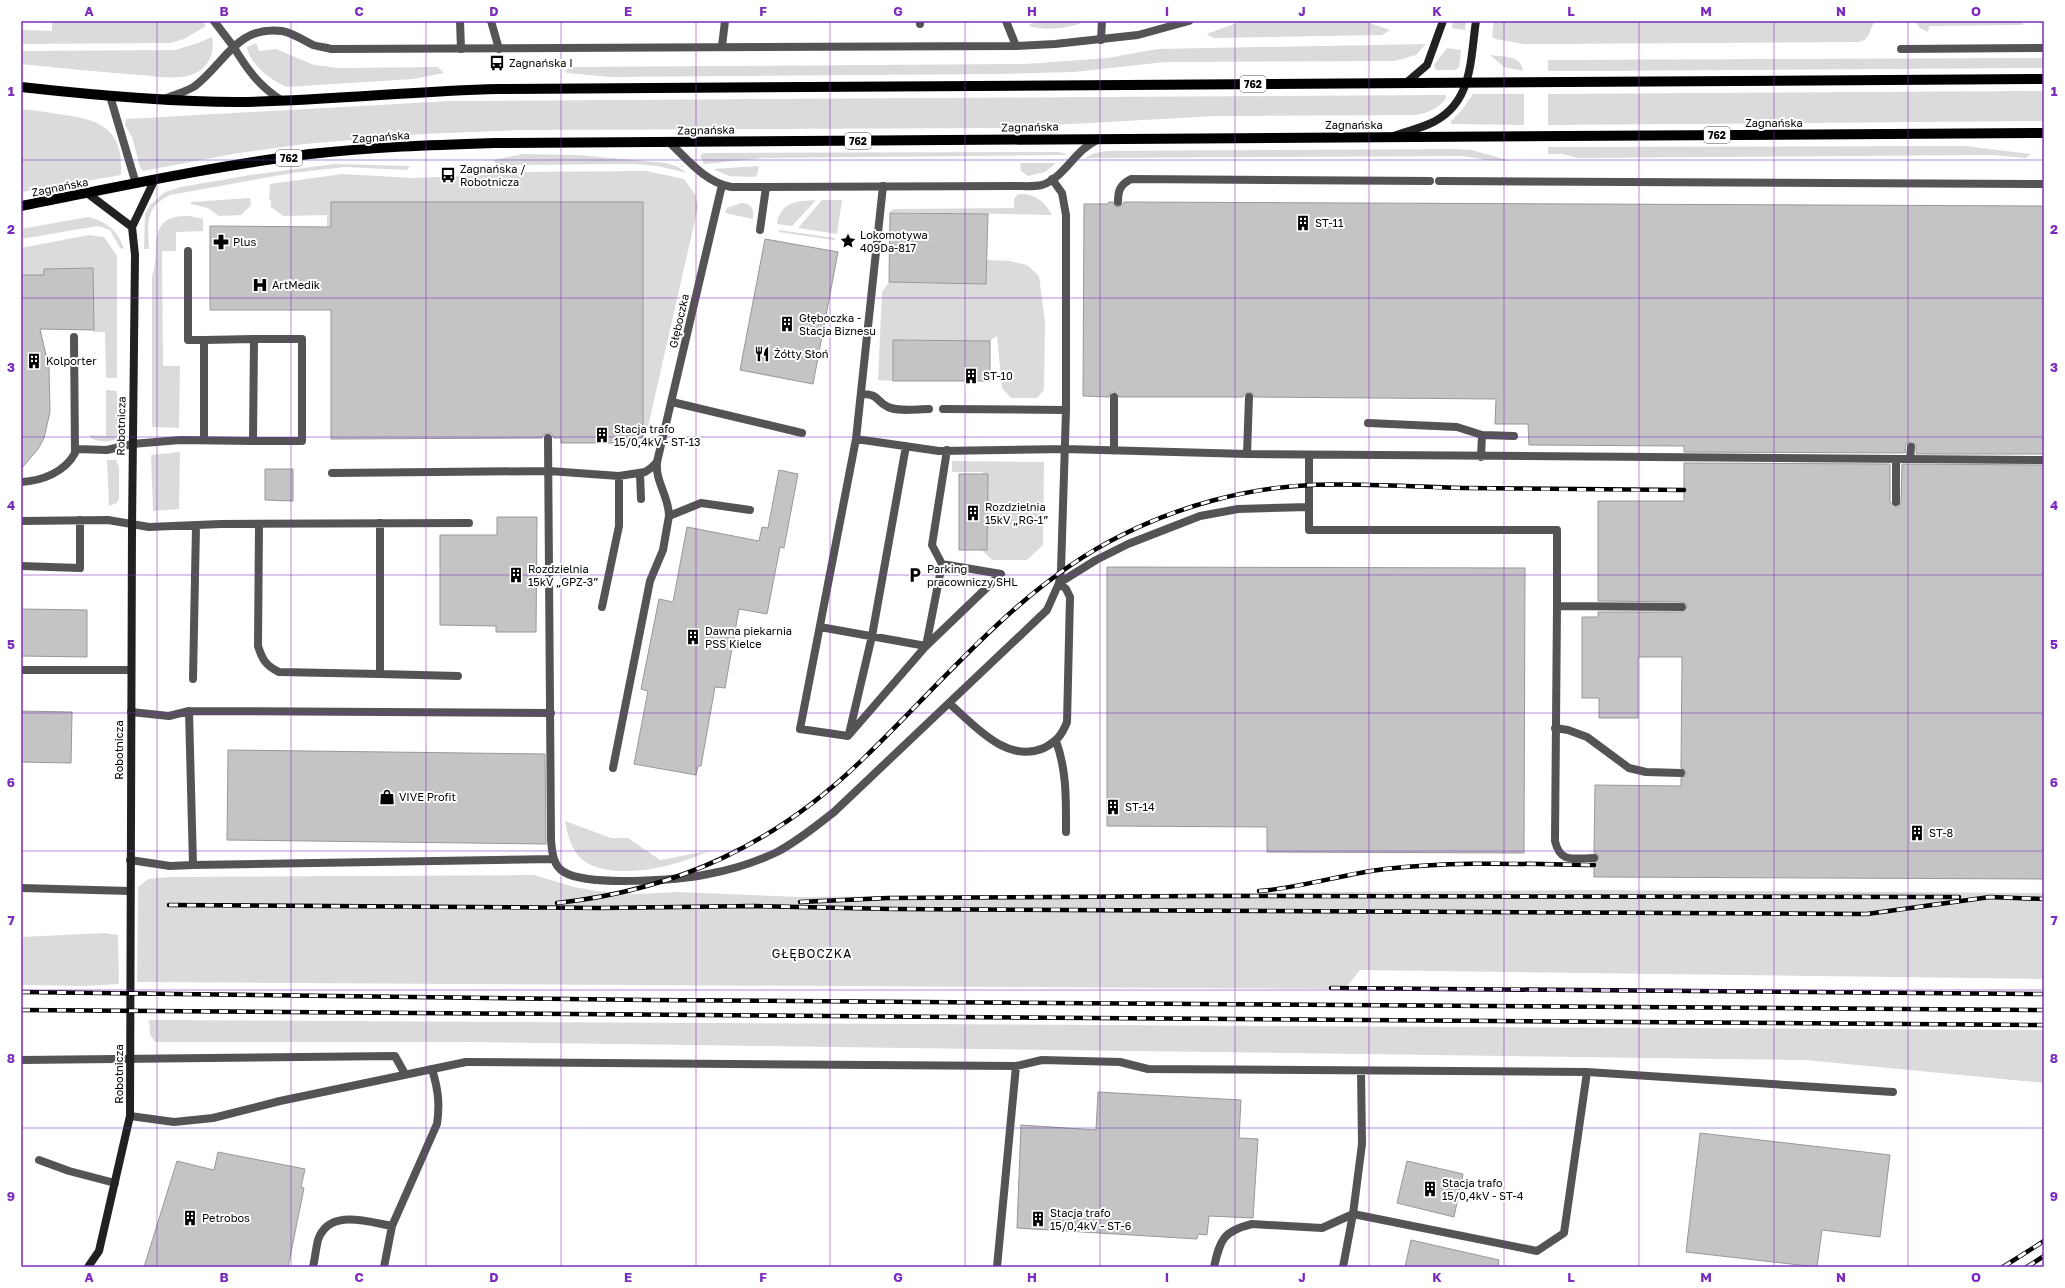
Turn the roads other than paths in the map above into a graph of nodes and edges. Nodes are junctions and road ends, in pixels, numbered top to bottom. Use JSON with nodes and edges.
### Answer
{"nodes":[{"id":1,"x":214,"y":21,"type":"edge"},
{"id":2,"x":460,"y":21,"type":"edge"},
{"id":3,"x":491,"y":21,"type":"edge"},
{"id":4,"x":725,"y":21,"type":"edge"},
{"id":5,"x":1006,"y":21,"type":"edge"},
{"id":6,"x":1102,"y":21,"type":"edge"},
{"id":7,"x":1189,"y":21,"type":"edge"},
{"id":8,"x":1443,"y":21,"type":"edge"},
{"id":9,"x":1476,"y":21,"type":"edge"},
{"id":10,"x":1100,"y":40,"type":"junction"},
{"id":11,"x":233,"y":46,"type":"junction"},
{"id":12,"x":722,"y":46,"type":"junction"},
{"id":13,"x":1016,"y":46,"type":"junction"},
{"id":14,"x":499,"y":48,"type":"junction"},
{"id":15,"x":2044,"y":48,"type":"edge"},
{"id":16,"x":461,"y":49,"type":"junction"},
{"id":17,"x":1901,"y":49,"type":"dead end"},
{"id":18,"x":2044,"y":79,"type":"edge"},
{"id":19,"x":1406,"y":83,"type":"junction"},
{"id":20,"x":1468,"y":83,"type":"junction"},
{"id":21,"x":21,"y":87,"type":"edge"},
{"id":22,"x":38,"y":89,"type":"junction"},
{"id":23,"x":21,"y":93,"type":"edge"},
{"id":24,"x":110,"y":96,"type":"junction"},
{"id":25,"x":163,"y":99,"type":"junction"},
{"id":26,"x":281,"y":100,"type":"junction"},
{"id":27,"x":2044,"y":133,"type":"edge"},
{"id":28,"x":1389,"y":137,"type":"junction"},
{"id":29,"x":1102,"y":138,"type":"junction"},
{"id":30,"x":670,"y":143,"type":"junction"},
{"id":31,"x":1052,"y":179,"type":"junction"},
{"id":32,"x":154,"y":181,"type":"junction"},
{"id":33,"x":1430,"y":181,"type":"dead end"},
{"id":34,"x":1439,"y":181,"type":"dead end"},
{"id":35,"x":136,"y":184,"type":"junction"},
{"id":36,"x":722,"y":184,"type":"junction"},
{"id":37,"x":2044,"y":184,"type":"edge"},
{"id":38,"x":883,"y":186,"type":"junction"},
{"id":39,"x":766,"y":187,"type":"junction"},
{"id":40,"x":87,"y":193,"type":"junction"},
{"id":41,"x":1118,"y":202,"type":"dead end"},
{"id":42,"x":21,"y":206,"type":"edge"},
{"id":43,"x":132,"y":227,"type":"junction"},
{"id":44,"x":760,"y":230,"type":"dead end"},
{"id":45,"x":188,"y":251,"type":"dead end"},
{"id":46,"x":74,"y":337,"type":"dead end"},
{"id":47,"x":254,"y":339,"type":"junction"},
{"id":48,"x":204,"y":340,"type":"junction"},
{"id":49,"x":861,"y":394,"type":"junction"},
{"id":50,"x":1114,"y":396,"type":"dead end"},
{"id":51,"x":1249,"y":397,"type":"dead end"},
{"id":52,"x":672,"y":402,"type":"junction"},
{"id":53,"x":929,"y":409,"type":"dead end"},
{"id":54,"x":943,"y":409,"type":"dead end"},
{"id":55,"x":1066,"y":410,"type":"junction"},
{"id":56,"x":1368,"y":423,"type":"dead end"},
{"id":57,"x":802,"y":433,"type":"dead end"},
{"id":58,"x":1482,"y":434,"type":"junction"},
{"id":59,"x":1514,"y":436,"type":"dead end"},
{"id":60,"x":548,"y":438,"type":"dead end"},
{"id":61,"x":856,"y":439,"type":"junction"},
{"id":62,"x":204,"y":440,"type":"junction"},
{"id":63,"x":253,"y":441,"type":"junction"},
{"id":64,"x":132,"y":444,"type":"junction"},
{"id":65,"x":906,"y":446,"type":"junction"},
{"id":66,"x":1911,"y":447,"type":"dead end"},
{"id":67,"x":76,"y":449,"type":"junction"},
{"id":68,"x":1065,"y":449,"type":"junction"},
{"id":69,"x":946,"y":450,"type":"junction"},
{"id":70,"x":1114,"y":451,"type":"junction"},
{"id":71,"x":1247,"y":454,"type":"junction"},
{"id":72,"x":1309,"y":455,"type":"junction"},
{"id":73,"x":1481,"y":457,"type":"junction"},
{"id":74,"x":1896,"y":459,"type":"junction"},
{"id":75,"x":1910,"y":459,"type":"junction"},
{"id":76,"x":2044,"y":460,"type":"edge"},
{"id":77,"x":657,"y":462,"type":"junction"},
{"id":78,"x":549,"y":471,"type":"junction"},
{"id":79,"x":332,"y":473,"type":"dead end"},
{"id":80,"x":640,"y":474,"type":"junction"},
{"id":81,"x":619,"y":476,"type":"junction"},
{"id":82,"x":21,"y":482,"type":"edge"},
{"id":83,"x":641,"y":499,"type":"dead end"},
{"id":84,"x":1896,"y":502,"type":"dead end"},
{"id":85,"x":1309,"y":507,"type":"junction"},
{"id":86,"x":750,"y":510,"type":"dead end"},
{"id":87,"x":670,"y":516,"type":"junction"},
{"id":88,"x":80,"y":520,"type":"junction"},
{"id":89,"x":21,"y":521,"type":"edge"},
{"id":90,"x":380,"y":523,"type":"junction"},
{"id":91,"x":468,"y":523,"type":"dead end"},
{"id":92,"x":259,"y":524,"type":"junction"},
{"id":93,"x":132,"y":526,"type":"junction"},
{"id":94,"x":196,"y":526,"type":"junction"},
{"id":95,"x":942,"y":564,"type":"junction"},
{"id":96,"x":21,"y":566,"type":"edge"},
{"id":97,"x":1059,"y":583,"type":"junction"},
{"id":98,"x":1557,"y":606,"type":"junction"},
{"id":99,"x":602,"y":607,"type":"dead end"},
{"id":100,"x":1682,"y":607,"type":"dead end"},
{"id":101,"x":820,"y":627,"type":"junction"},
{"id":102,"x":872,"y":636,"type":"junction"},
{"id":103,"x":926,"y":646,"type":"junction"},
{"id":104,"x":21,"y":670,"type":"edge"},
{"id":105,"x":131,"y":670,"type":"junction"},
{"id":106,"x":380,"y":674,"type":"junction"},
{"id":107,"x":458,"y":676,"type":"dead end"},
{"id":108,"x":193,"y":679,"type":"dead end"},
{"id":109,"x":950,"y":704,"type":"junction"},
{"id":110,"x":189,"y":711,"type":"junction"},
{"id":111,"x":131,"y":712,"type":"junction"},
{"id":112,"x":551,"y":713,"type":"junction"},
{"id":113,"x":1555,"y":728,"type":"junction"},
{"id":114,"x":848,"y":736,"type":"junction"},
{"id":115,"x":1056,"y":741,"type":"junction"},
{"id":116,"x":613,"y":768,"type":"dead end"},
{"id":117,"x":1681,"y":773,"type":"dead end"},
{"id":118,"x":1066,"y":832,"type":"dead end"},
{"id":119,"x":1594,"y":858,"type":"dead end"},
{"id":120,"x":554,"y":859,"type":"junction"},
{"id":121,"x":130,"y":860,"type":"junction"},
{"id":122,"x":193,"y":865,"type":"junction"},
{"id":123,"x":21,"y":888,"type":"edge"},
{"id":124,"x":130,"y":891,"type":"junction"},
{"id":125,"x":21,"y":1060,"type":"edge"},
{"id":126,"x":1016,"y":1066,"type":"junction"},
{"id":127,"x":432,"y":1069,"type":"junction"},
{"id":128,"x":1361,"y":1072,"type":"junction"},
{"id":129,"x":1587,"y":1072,"type":"junction"},
{"id":130,"x":406,"y":1074,"type":"junction"},
{"id":131,"x":1893,"y":1092,"type":"dead end"},
{"id":132,"x":130,"y":1116,"type":"junction"},
{"id":133,"x":39,"y":1160,"type":"dead end"},
{"id":134,"x":115,"y":1183,"type":"junction"},
{"id":135,"x":1353,"y":1214,"type":"junction"},
{"id":136,"x":392,"y":1226,"type":"junction"},
{"id":137,"x":88,"y":1267,"type":"edge"},
{"id":138,"x":313,"y":1267,"type":"edge"},
{"id":139,"x":384,"y":1267,"type":"edge"},
{"id":140,"x":998,"y":1267,"type":"edge"},
{"id":141,"x":1214,"y":1267,"type":"edge"},
{"id":142,"x":1343,"y":1267,"type":"edge"}],
"edges":[{"from":1,"to":11,"type":"street"},
{"from":2,"to":16,"type":"street"},
{"from":3,"to":14,"type":"street"},
{"from":4,"to":12,"type":"street"},
{"from":5,"to":13,"type":"street"},
{"from":6,"to":10,"type":"street"},
{"from":7,"to":10,"type":"street"},
{"from":8,"to":19,"type":"street"},
{"from":9,"to":20,"type":"street"},
{"from":10,"to":13,"type":"street"},
{"from":11,"to":16,"type":"street"},
{"from":11,"to":25,"type":"street"},
{"from":11,"to":26,"type":"street"},
{"from":12,"to":13,"type":"street"},
{"from":12,"to":14,"type":"street"},
{"from":14,"to":16,"type":"street"},
{"from":15,"to":17,"type":"street"},
{"from":18,"to":20,"type":"main road","number":"762"},
{"from":19,"to":20,"type":"main road","number":"762"},
{"from":19,"to":26,"type":"main road","number":"762"},
{"from":20,"to":28,"type":"street"},
{"from":21,"to":22,"type":"main road","number":"762"},
{"from":22,"to":23,"type":"main road","number":"762"},
{"from":22,"to":24,"type":"main road","number":"762"},
{"from":24,"to":25,"type":"main road","number":"762"},
{"from":24,"to":35,"type":"street"},
{"from":25,"to":26,"type":"main road","number":"762"},
{"from":27,"to":28,"type":"main road","name":"Zagnańska","number":"762"},
{"from":28,"to":29,"type":"main road","name":"Zagnańska","number":"762"},
{"from":29,"to":30,"type":"main road","name":"Zagnańska","number":"762"},
{"from":29,"to":31,"type":"street"},
{"from":30,"to":32,"type":"main road","name":"Zagnańska","number":"762"},
{"from":30,"to":36,"type":"street"},
{"from":31,"to":38,"type":"street"},
{"from":31,"to":55,"type":"street"},
{"from":32,"to":35,"type":"main road","name":"Zagnańska","number":"762"},
{"from":32,"to":43,"type":"street"},
{"from":33,"to":41,"type":"street"},
{"from":34,"to":37,"type":"street"},
{"from":35,"to":40,"type":"main road","name":"Zagnańska","number":"762"},
{"from":36,"to":39,"type":"street"},
{"from":36,"to":52,"type":"street","name":"Głęboczka"},
{"from":38,"to":39,"type":"street"},
{"from":38,"to":49,"type":"street"},
{"from":39,"to":44,"type":"street"},
{"from":40,"to":42,"type":"main road","name":"Zagnańska","number":"762"},
{"from":40,"to":43,"type":"street"},
{"from":43,"to":64,"type":"street","name":"Robotnicza"},
{"from":45,"to":48,"type":"street"},
{"from":46,"to":67,"type":"street"},
{"from":47,"to":48,"type":"street"},
{"from":47,"to":63,"type":"street"},
{"from":47,"to":63,"type":"street"},
{"from":48,"to":62,"type":"street"},
{"from":49,"to":53,"type":"street"},
{"from":49,"to":61,"type":"street"},
{"from":50,"to":70,"type":"street"},
{"from":51,"to":71,"type":"street"},
{"from":52,"to":57,"type":"street"},
{"from":52,"to":77,"type":"street","name":"Głęboczka"},
{"from":54,"to":55,"type":"street"},
{"from":55,"to":68,"type":"street"},
{"from":56,"to":58,"type":"street"},
{"from":58,"to":59,"type":"street"},
{"from":58,"to":73,"type":"street"},
{"from":60,"to":78,"type":"street"},
{"from":61,"to":65,"type":"street"},
{"from":61,"to":101,"type":"street"},
{"from":62,"to":63,"type":"street"},
{"from":62,"to":64,"type":"street"},
{"from":64,"to":67,"type":"street"},
{"from":64,"to":93,"type":"street","name":"Robotnicza"},
{"from":65,"to":69,"type":"street"},
{"from":65,"to":102,"type":"street"},
{"from":66,"to":75,"type":"street"},
{"from":67,"to":82,"type":"street"},
{"from":68,"to":69,"type":"street"},
{"from":68,"to":70,"type":"street"},
{"from":68,"to":97,"type":"street"},
{"from":69,"to":95,"type":"street"},
{"from":70,"to":71,"type":"street"},
{"from":71,"to":72,"type":"street"},
{"from":72,"to":73,"type":"street"},
{"from":72,"to":85,"type":"street"},
{"from":73,"to":74,"type":"street"},
{"from":74,"to":75,"type":"street"},
{"from":74,"to":84,"type":"street"},
{"from":75,"to":76,"type":"street"},
{"from":77,"to":80,"type":"street"},
{"from":77,"to":87,"type":"street","name":"Głęboczka"},
{"from":78,"to":79,"type":"street"},
{"from":78,"to":81,"type":"street"},
{"from":78,"to":112,"type":"street"},
{"from":80,"to":81,"type":"street"},
{"from":80,"to":83,"type":"street"},
{"from":81,"to":99,"type":"street"},
{"from":85,"to":97,"type":"street"},
{"from":85,"to":98,"type":"street"},
{"from":86,"to":87,"type":"street"},
{"from":87,"to":116,"type":"street"},
{"from":88,"to":89,"type":"street"},
{"from":88,"to":93,"type":"street"},
{"from":88,"to":96,"type":"street"},
{"from":90,"to":91,"type":"street"},
{"from":90,"to":92,"type":"street"},
{"from":90,"to":106,"type":"street"},
{"from":92,"to":94,"type":"street"},
{"from":92,"to":106,"type":"street"},
{"from":93,"to":94,"type":"street"},
{"from":93,"to":105,"type":"street","name":"Robotnicza"},
{"from":94,"to":108,"type":"street"},
{"from":95,"to":103,"type":"street"},
{"from":95,"to":103,"type":"street"},
{"from":97,"to":109,"type":"street"},
{"from":97,"to":115,"type":"street"},
{"from":98,"to":100,"type":"street"},
{"from":98,"to":113,"type":"street"},
{"from":101,"to":102,"type":"street"},
{"from":101,"to":114,"type":"street"},
{"from":102,"to":103,"type":"street"},
{"from":102,"to":114,"type":"street"},
{"from":103,"to":114,"type":"street"},
{"from":104,"to":105,"type":"street"},
{"from":105,"to":111,"type":"street","name":"Robotnicza"},
{"from":106,"to":107,"type":"street"},
{"from":109,"to":115,"type":"street"},
{"from":109,"to":120,"type":"street"},
{"from":110,"to":111,"type":"street"},
{"from":110,"to":112,"type":"street"},
{"from":110,"to":122,"type":"street"},
{"from":111,"to":121,"type":"street","name":"Robotnicza"},
{"from":112,"to":120,"type":"street"},
{"from":113,"to":117,"type":"street"},
{"from":113,"to":119,"type":"street"},
{"from":115,"to":118,"type":"street"},
{"from":120,"to":122,"type":"street"},
{"from":121,"to":122,"type":"street"},
{"from":121,"to":124,"type":"street","name":"Robotnicza"},
{"from":123,"to":124,"type":"street"},
{"from":124,"to":132,"type":"street","name":"Robotnicza"},
{"from":125,"to":130,"type":"street"},
{"from":126,"to":127,"type":"street"},
{"from":126,"to":128,"type":"street"},
{"from":126,"to":140,"type":"street"},
{"from":127,"to":130,"type":"street"},
{"from":127,"to":136,"type":"street"},
{"from":128,"to":129,"type":"street"},
{"from":128,"to":135,"type":"street"},
{"from":129,"to":131,"type":"street"},
{"from":129,"to":135,"type":"street"},
{"from":130,"to":132,"type":"street"},
{"from":132,"to":134,"type":"street","name":"Robotnicza"},
{"from":133,"to":134,"type":"street"},
{"from":134,"to":137,"type":"street","name":"Robotnicza"},
{"from":135,"to":141,"type":"street"},
{"from":135,"to":142,"type":"street"},
{"from":136,"to":138,"type":"street"},
{"from":136,"to":139,"type":"street"}]}
